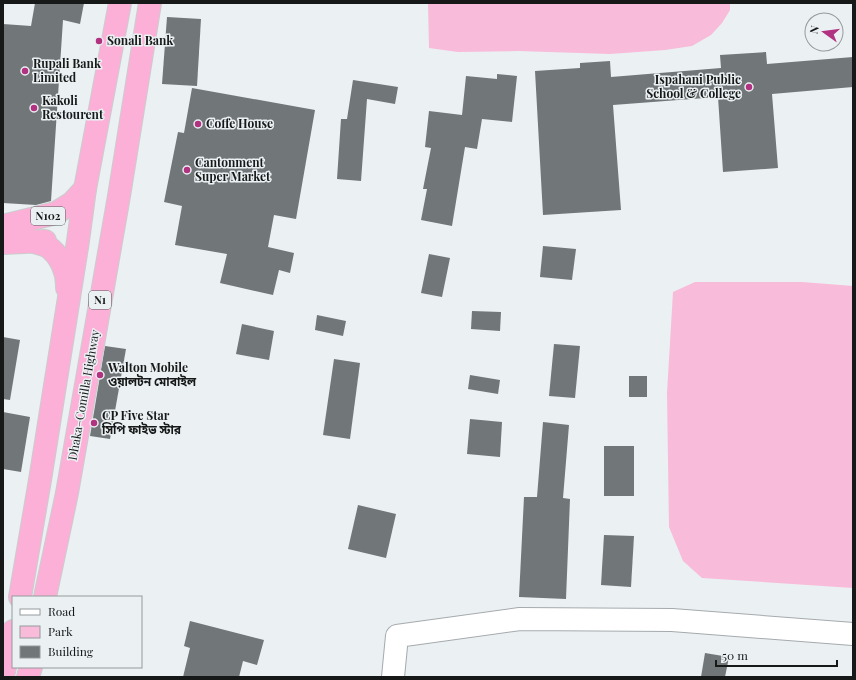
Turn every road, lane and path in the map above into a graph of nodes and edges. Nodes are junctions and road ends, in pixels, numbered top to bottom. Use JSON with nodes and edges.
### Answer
{"nodes":[{"id":1,"x":120,"y":3,"type":"edge"},
{"id":2,"x":150,"y":3,"type":"edge"},
{"id":3,"x":85,"y":189,"type":"junction"},
{"id":4,"x":3,"y":226,"type":"edge"},
{"id":5,"x":31,"y":241,"type":"junction"},
{"id":6,"x":78,"y":242,"type":"junction"},
{"id":7,"x":3,"y":243,"type":"edge"},
{"id":8,"x":66,"y":315,"type":"junction"},
{"id":9,"x":20,"y":596,"type":"edge"},
{"id":10,"x":45,"y":596,"type":"edge"},
{"id":11,"x":853,"y":634,"type":"edge"},
{"id":12,"x":12,"y":636,"type":"edge"},
{"id":13,"x":3,"y":676,"type":"edge"},
{"id":14,"x":393,"y":677,"type":"edge"}],
"edges":[{"from":1,"to":3,"type":"highway"},
{"from":2,"to":10,"type":"highway","name":"Dhaka–Comilla Highway","number":"N1"},
{"from":3,"to":4,"type":"highway","number":"N102"},
{"from":3,"to":6,"type":"highway"},
{"from":5,"to":6,"type":"highway","number":"N102"},
{"from":5,"to":7,"type":"highway","number":"N102"},
{"from":5,"to":8,"type":"highway"},
{"from":6,"to":8,"type":"highway"},
{"from":8,"to":9,"type":"highway"},
{"from":11,"to":14,"type":"street"},
{"from":12,"to":13,"type":"highway"}]}
